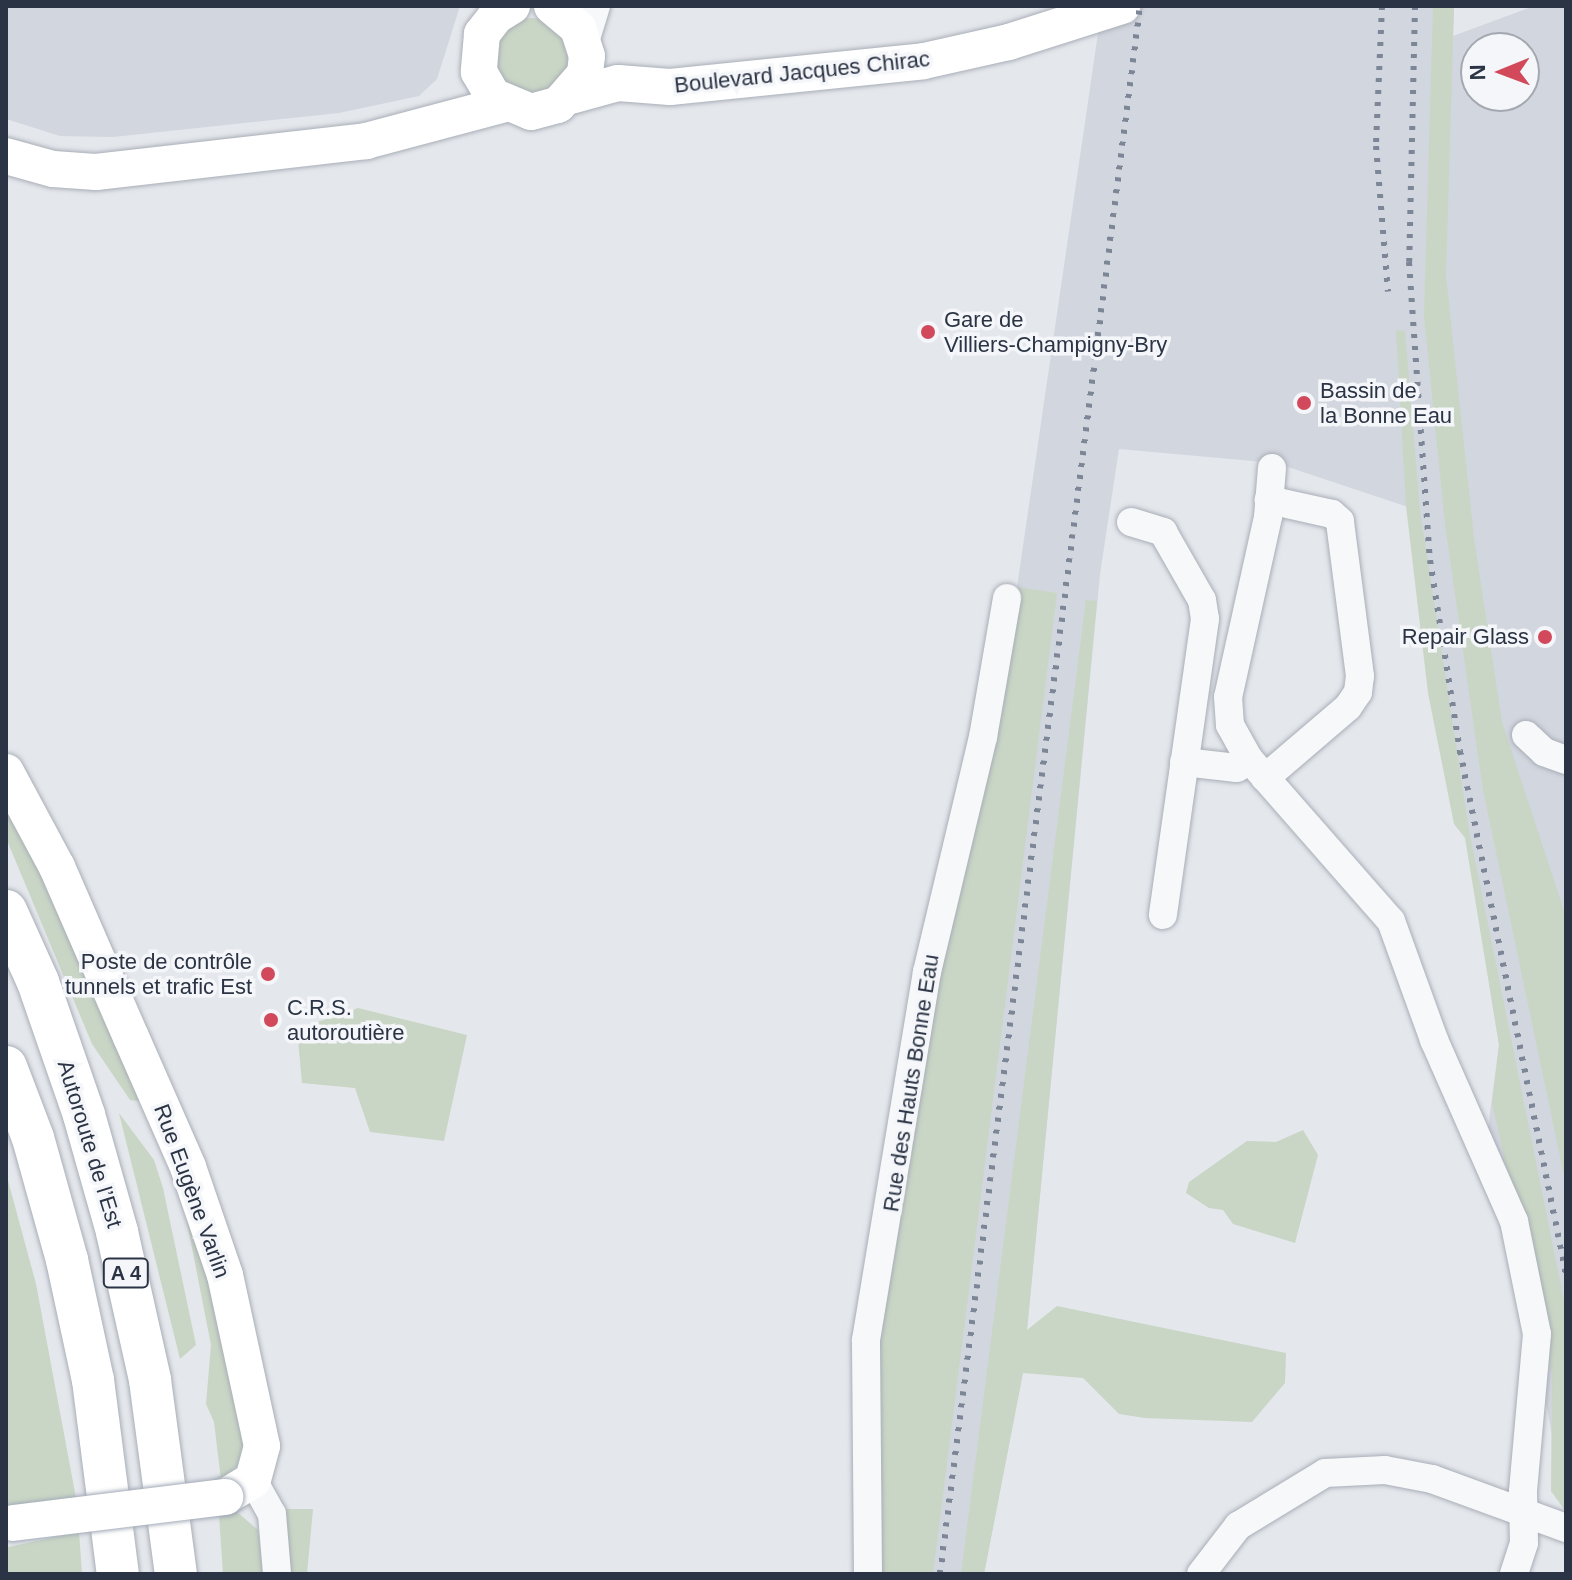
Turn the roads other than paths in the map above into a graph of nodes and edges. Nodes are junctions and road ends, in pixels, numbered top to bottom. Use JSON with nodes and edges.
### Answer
{"nodes":[{"id":1,"x":512,"y":6,"type":"edge"},
{"id":2,"x":552,"y":6,"type":"edge"},
{"id":3,"x":596,"y":6,"type":"edge"},
{"id":4,"x":1122,"y":6,"type":"edge"},
{"id":5,"x":586,"y":49,"type":"junction"},
{"id":6,"x":477,"y":58,"type":"junction"},
{"id":7,"x":618,"y":83,"type":"junction"},
{"id":8,"x":571,"y":96,"type":"junction"},
{"id":9,"x":505,"y":104,"type":"junction"},
{"id":10,"x":442,"y":117,"type":"junction"},
{"id":11,"x":6,"y":156,"type":"edge"},
{"id":12,"x":1272,"y":468,"type":"dead end"},
{"id":13,"x":1269,"y":500,"type":"junction"},
{"id":14,"x":1131,"y":522,"type":"dead end"},
{"id":15,"x":1007,"y":598,"type":"dead end"},
{"id":16,"x":1203,"y":629,"type":"junction"},
{"id":17,"x":1242,"y":635,"type":"junction"},
{"id":18,"x":1526,"y":735,"type":"dead end"},
{"id":19,"x":1566,"y":760,"type":"edge"},
{"id":20,"x":1184,"y":762,"type":"junction"},
{"id":21,"x":1257,"y":768,"type":"junction"},
{"id":22,"x":6,"y":772,"type":"edge"},
{"id":23,"x":6,"y":911,"type":"edge"},
{"id":24,"x":1163,"y":915,"type":"dead end"},
{"id":25,"x":6,"y":1067,"type":"edge"},
{"id":26,"x":239,"y":1488,"type":"junction"},
{"id":27,"x":1522,"y":1510,"type":"junction"},
{"id":28,"x":8,"y":1524,"type":"edge"},
{"id":29,"x":1566,"y":1528,"type":"edge"},
{"id":30,"x":118,"y":1574,"type":"edge"},
{"id":31,"x":176,"y":1574,"type":"edge"},
{"id":32,"x":277,"y":1574,"type":"edge"},
{"id":33,"x":868,"y":1574,"type":"edge"},
{"id":34,"x":1201,"y":1574,"type":"edge"},
{"id":35,"x":1514,"y":1574,"type":"edge"}],
"edges":[{"from":1,"to":6,"type":"main road"},
{"from":2,"to":5,"type":"main road"},
{"from":3,"to":5,"type":"street"},
{"from":4,"to":7,"type":"main road","name":"Boulevard Jacques Chirac"},
{"from":5,"to":7,"type":"main road"},
{"from":5,"to":8,"type":"main road"},
{"from":6,"to":9,"type":"main road"},
{"from":6,"to":10,"type":"main road"},
{"from":7,"to":8,"type":"main road","name":"Boulevard Jacques Chirac"},
{"from":8,"to":9,"type":"main road","name":"Boulevard Jacques Chirac"},
{"from":9,"to":10,"type":"main road","name":"Boulevard Jacques Chirac"},
{"from":10,"to":11,"type":"main road","name":"Boulevard Jacques Chirac"},
{"from":12,"to":13,"type":"street"},
{"from":13,"to":17,"type":"street"},
{"from":13,"to":21,"type":"street"},
{"from":14,"to":16,"type":"street"},
{"from":15,"to":33,"type":"street","name":"Rue des Hauts Bonne Eau"},
{"from":16,"to":17,"type":"street"},
{"from":16,"to":20,"type":"street"},
{"from":17,"to":21,"type":"street"},
{"from":18,"to":19,"type":"street"},
{"from":20,"to":21,"type":"street"},
{"from":20,"to":24,"type":"street"},
{"from":21,"to":27,"type":"street"},
{"from":22,"to":26,"type":"main road","name":"Rue Eugène Varlin"},
{"from":23,"to":31,"type":"highway","name":"Autoroute de l’Est","number":"A 4"},
{"from":25,"to":30,"type":"highway","number":"A 4"},
{"from":26,"to":28,"type":"main road","bridge":true},
{"from":26,"to":32,"type":"street"},
{"from":27,"to":29,"type":"street"},
{"from":27,"to":34,"type":"street"},
{"from":27,"to":35,"type":"street"}]}
